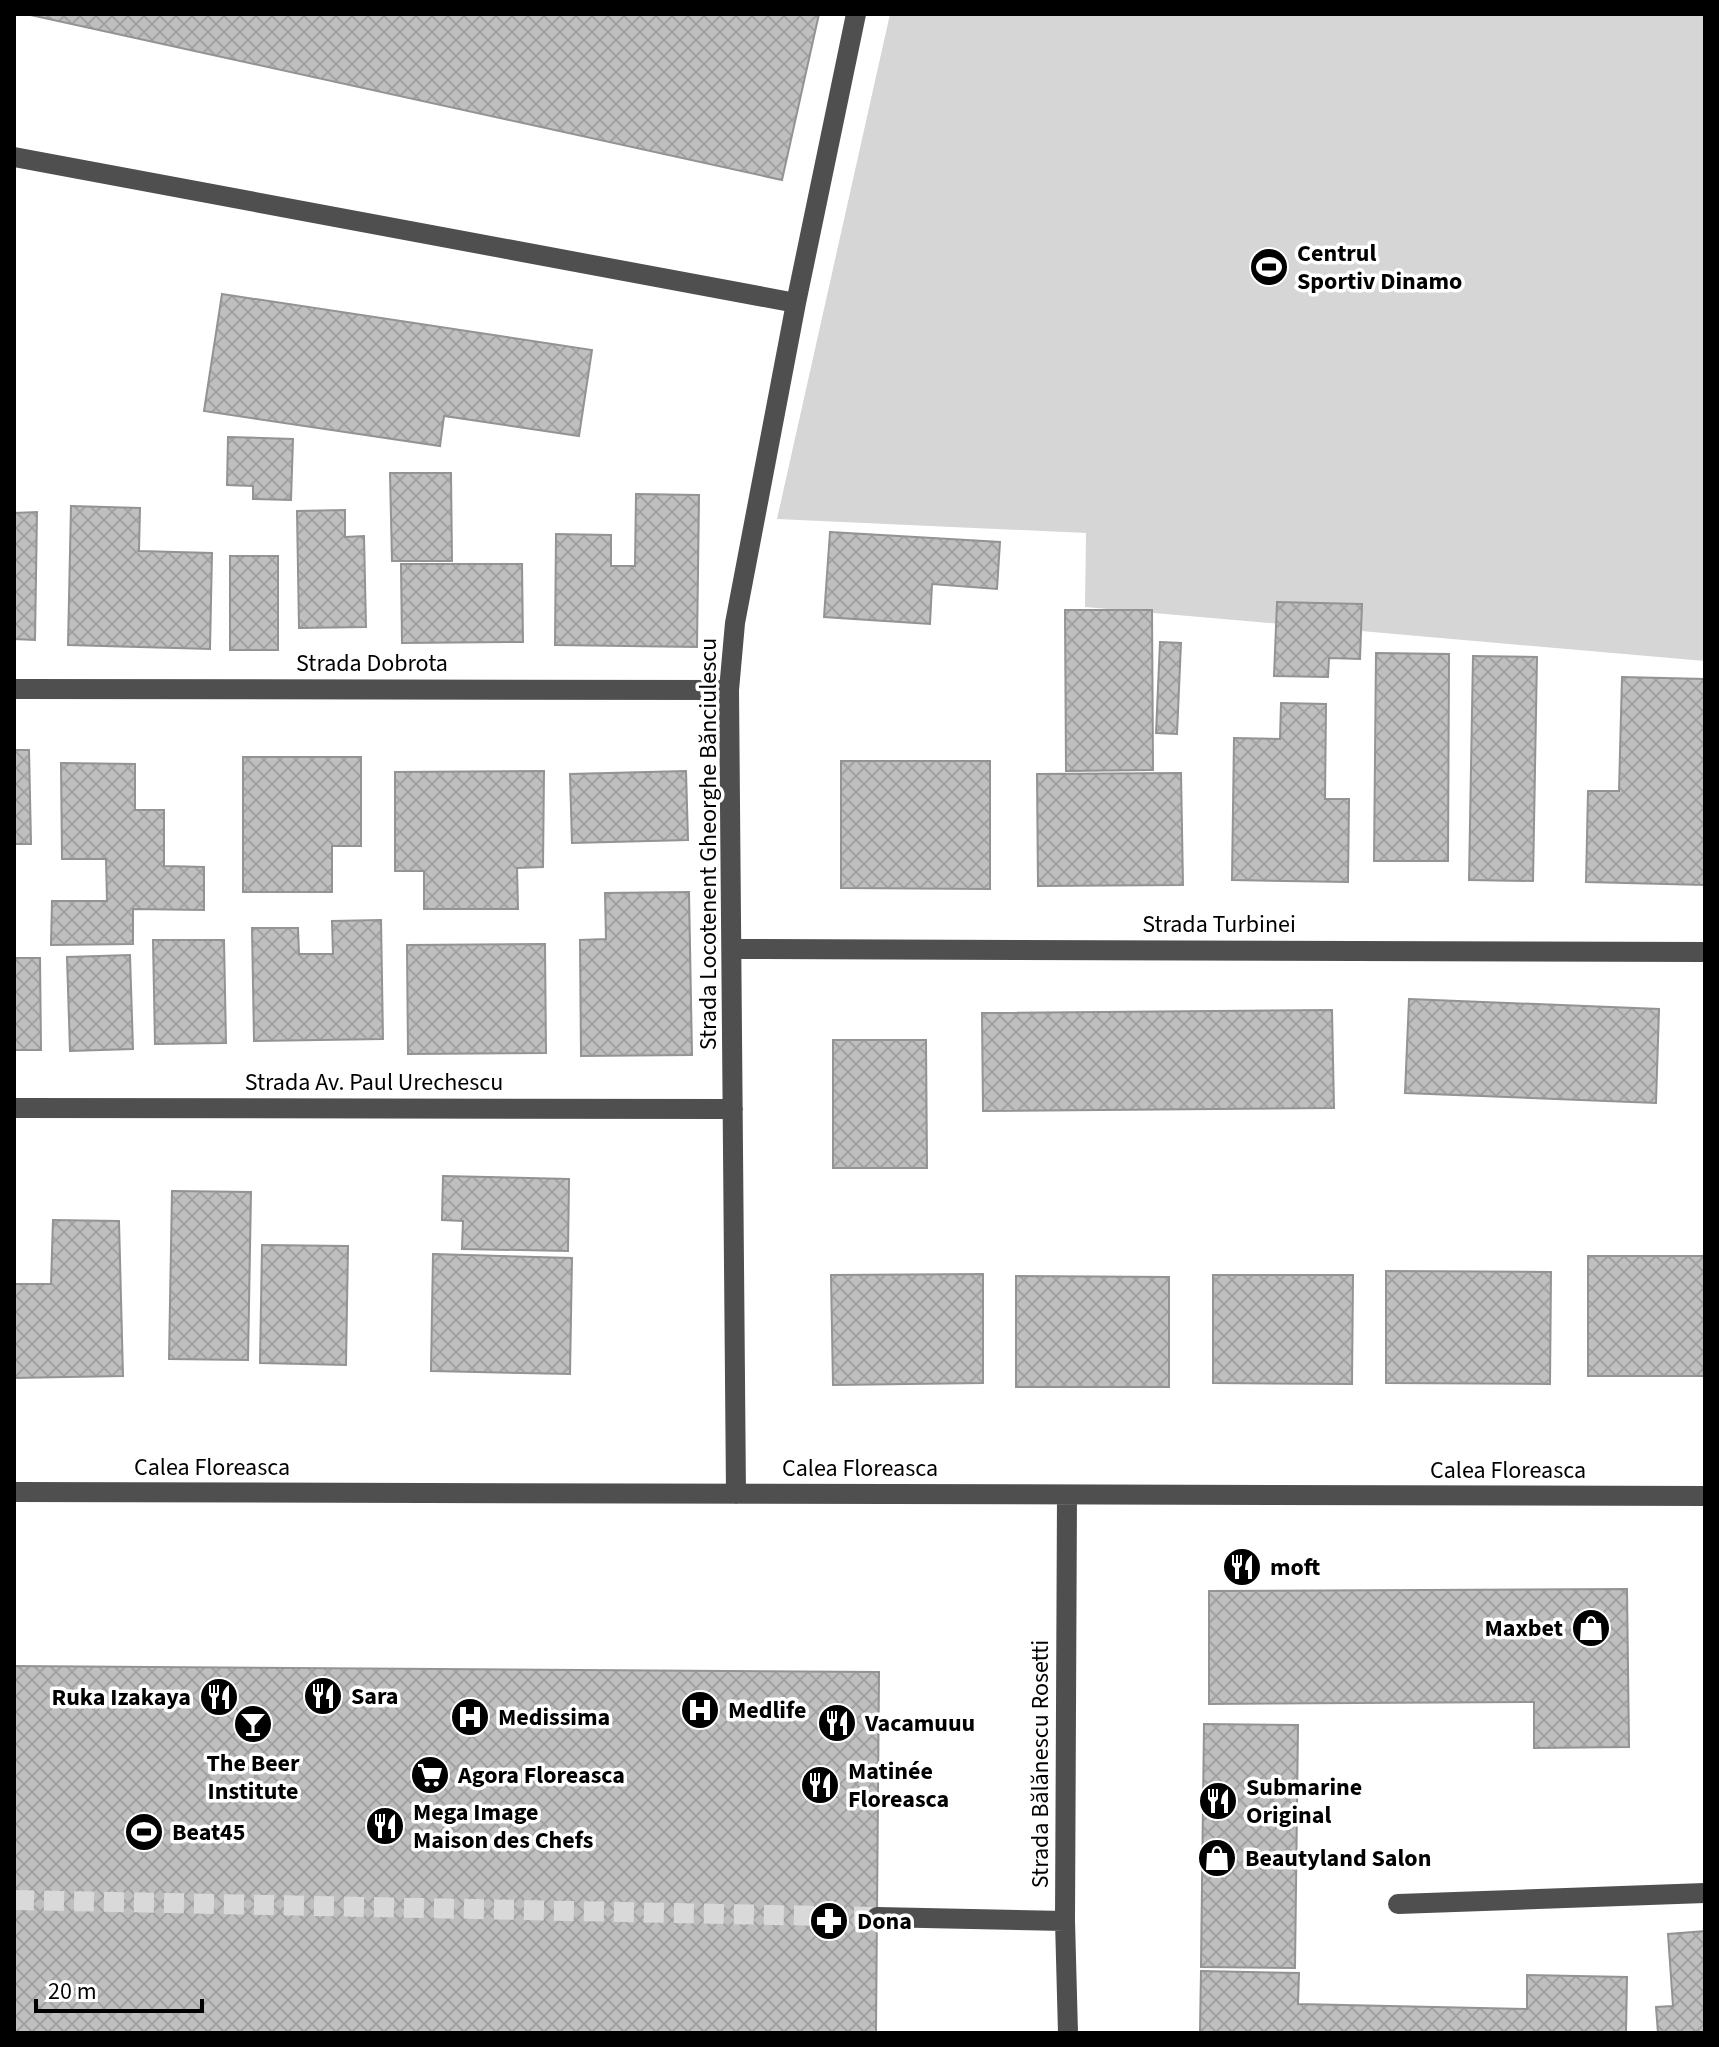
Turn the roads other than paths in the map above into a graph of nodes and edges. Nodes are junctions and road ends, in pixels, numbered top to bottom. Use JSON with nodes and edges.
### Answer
{"nodes":[{"id":1,"x":856,"y":14,"type":"edge"},
{"id":2,"x":14,"y":157,"type":"edge"},
{"id":3,"x":796,"y":303,"type":"junction"},
{"id":4,"x":14,"y":689,"type":"edge"},
{"id":5,"x":729,"y":690,"type":"junction"},
{"id":6,"x":732,"y":949,"type":"junction"},
{"id":7,"x":1705,"y":952,"type":"edge"},
{"id":8,"x":14,"y":1108,"type":"edge"},
{"id":9,"x":733,"y":1109,"type":"junction"},
{"id":10,"x":14,"y":1492,"type":"edge"},
{"id":11,"x":736,"y":1494,"type":"junction"},
{"id":12,"x":1067,"y":1495,"type":"junction"},
{"id":13,"x":1705,"y":1496,"type":"edge"},
{"id":14,"x":1705,"y":1893,"type":"edge"},
{"id":15,"x":1398,"y":1904,"type":"dead end"},
{"id":16,"x":877,"y":1917,"type":"tunnel mouth"},
{"id":17,"x":1065,"y":1921,"type":"junction"},
{"id":18,"x":1068,"y":2033,"type":"edge"}],
"edges":[{"from":1,"to":3,"type":"street","name":"Strada Locotenent Gheorghe Bănciulescu"},
{"from":2,"to":3,"type":"street"},
{"from":3,"to":5,"type":"street","name":"Strada Locotenent Gheorghe Bănciulescu"},
{"from":4,"to":5,"type":"street","name":"Strada Dobrota"},
{"from":5,"to":6,"type":"street","name":"Strada Locotenent Gheorghe Bănciulescu"},
{"from":6,"to":7,"type":"street","name":"Strada Turbinei"},
{"from":6,"to":9,"type":"street","name":"Strada Locotenent Gheorghe Bănciulescu"},
{"from":8,"to":9,"type":"street","name":"Strada Av. Paul Urechescu"},
{"from":9,"to":11,"type":"street","name":"Strada Locotenent Gheorghe Bănciulescu"},
{"from":10,"to":11,"type":"street","name":"Calea Floreasca"},
{"from":11,"to":12,"type":"street","name":"Calea Floreasca"},
{"from":12,"to":13,"type":"street","name":"Calea Floreasca"},
{"from":12,"to":17,"type":"street","name":"Strada Bălănescu Rosetti"},
{"from":14,"to":15,"type":"street"},
{"from":16,"to":17,"type":"street"},
{"from":17,"to":18,"type":"street","name":"Strada Bălănescu Rosetti"}]}
